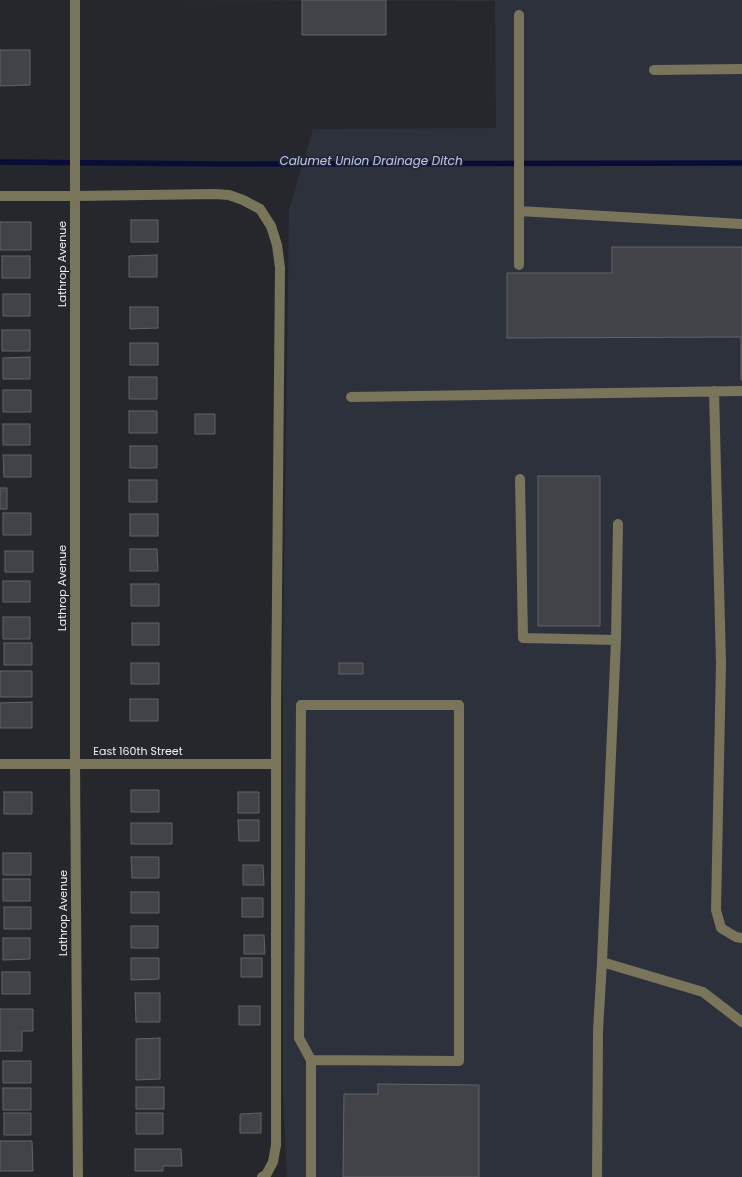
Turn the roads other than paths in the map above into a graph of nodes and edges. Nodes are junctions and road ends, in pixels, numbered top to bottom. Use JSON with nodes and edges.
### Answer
{"nodes":[{"id":1,"x":75,"y":0,"type":"edge"},
{"id":2,"x":519,"y":15,"type":"dead end"},
{"id":3,"x":742,"y":69,"type":"edge"},
{"id":4,"x":654,"y":70,"type":"dead end"},
{"id":5,"x":0,"y":196,"type":"edge"},
{"id":6,"x":75,"y":196,"type":"junction"},
{"id":7,"x":519,"y":211,"type":"junction"},
{"id":8,"x":742,"y":224,"type":"edge"},
{"id":9,"x":519,"y":265,"type":"dead end"},
{"id":10,"x":714,"y":391,"type":"junction"},
{"id":11,"x":742,"y":391,"type":"edge"},
{"id":12,"x":350,"y":396,"type":"dead end"},
{"id":13,"x":520,"y":478,"type":"dead end"},
{"id":14,"x":618,"y":524,"type":"dead end"},
{"id":15,"x":616,"y":640,"type":"junction"},
{"id":16,"x":0,"y":764,"type":"edge"},
{"id":17,"x":75,"y":764,"type":"junction"},
{"id":18,"x":276,"y":764,"type":"junction"},
{"id":19,"x":742,"y":938,"type":"edge"},
{"id":20,"x":602,"y":962,"type":"junction"},
{"id":21,"x":742,"y":1022,"type":"edge"},
{"id":22,"x":311,"y":1060,"type":"junction"},
{"id":23,"x":78,"y":1177,"type":"edge"},
{"id":24,"x":262,"y":1177,"type":"edge"},
{"id":25,"x":311,"y":1177,"type":"edge"},
{"id":26,"x":597,"y":1177,"type":"edge"}],
"edges":[{"from":1,"to":6,"type":"street","name":"Lathrop Avenue"},
{"from":2,"to":7,"type":"street"},
{"from":3,"to":4,"type":"street"},
{"from":5,"to":6,"type":"street"},
{"from":6,"to":17,"type":"street","name":"Lathrop Avenue"},
{"from":6,"to":18,"type":"street"},
{"from":7,"to":8,"type":"street"},
{"from":7,"to":9,"type":"street"},
{"from":10,"to":11,"type":"street"},
{"from":10,"to":12,"type":"street"},
{"from":10,"to":19,"type":"street"},
{"from":13,"to":15,"type":"street"},
{"from":14,"to":15,"type":"street"},
{"from":15,"to":20,"type":"street"},
{"from":16,"to":17,"type":"street","name":"East 160th Street"},
{"from":17,"to":18,"type":"street","name":"East 160th Street"},
{"from":17,"to":23,"type":"street","name":"Lathrop Avenue"},
{"from":18,"to":24,"type":"street"},
{"from":20,"to":21,"type":"street"},
{"from":20,"to":26,"type":"street"},
{"from":22,"to":22,"type":"street"},
{"from":22,"to":25,"type":"street"}]}
